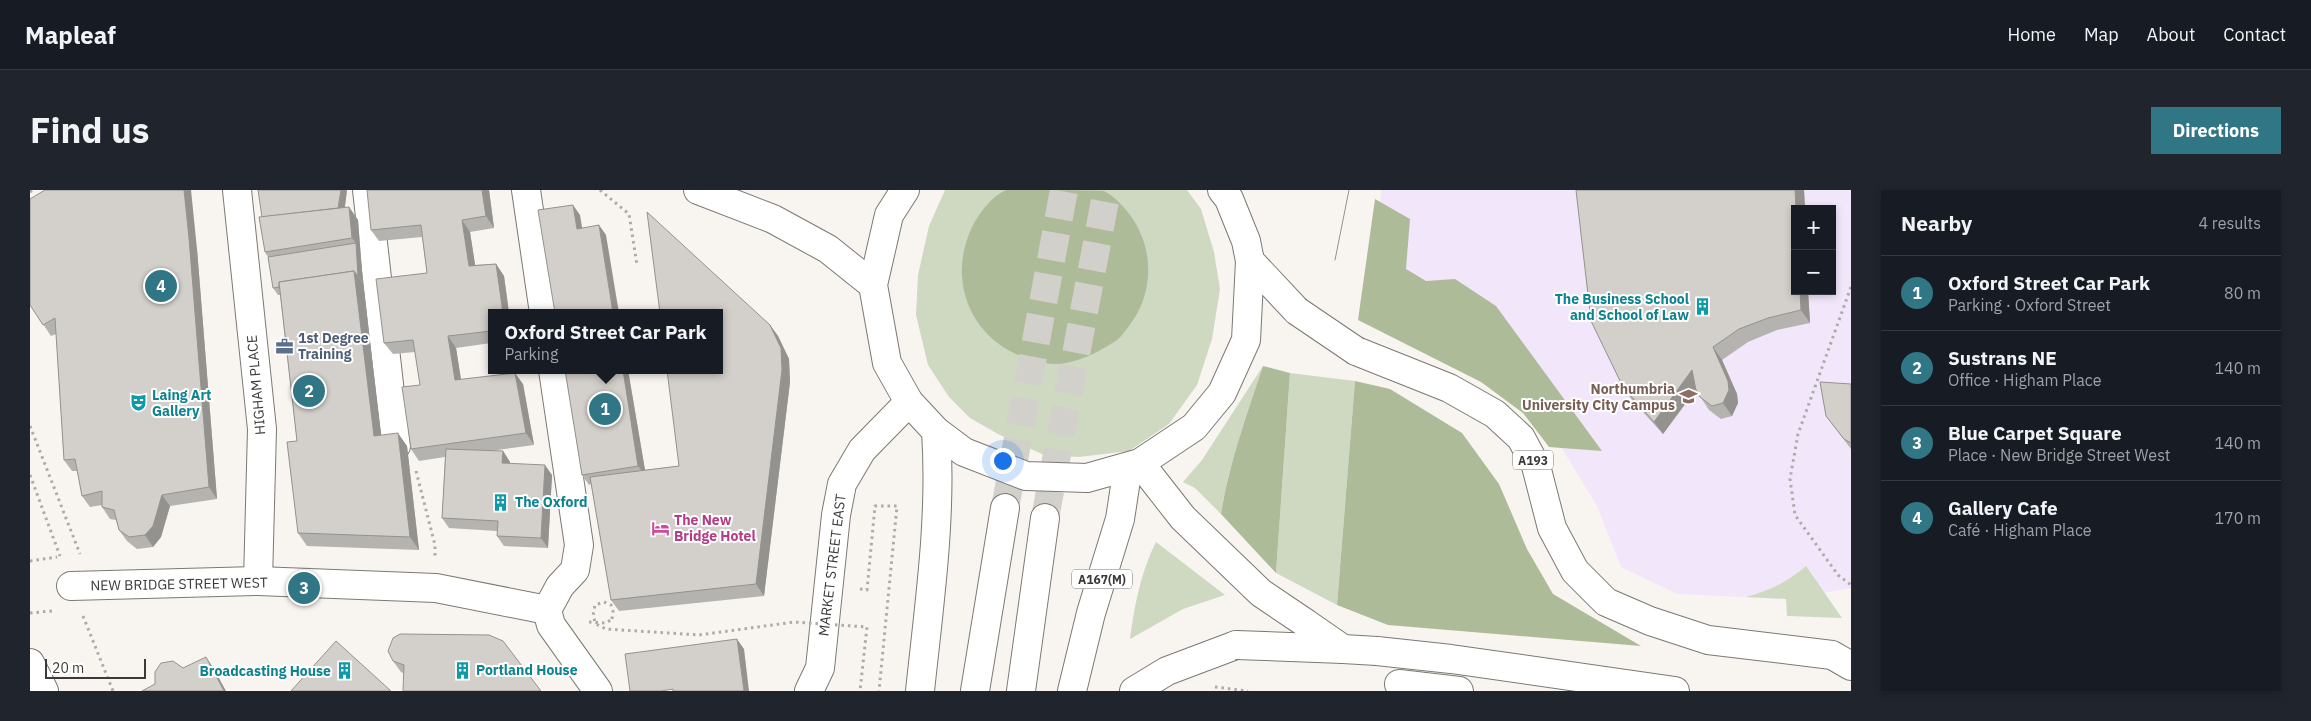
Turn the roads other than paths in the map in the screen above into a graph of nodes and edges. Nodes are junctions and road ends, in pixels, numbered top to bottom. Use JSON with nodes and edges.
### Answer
{"nodes":[{"id":1,"x":237,"y":190,"type":"edge"},
{"id":2,"x":367,"y":190,"type":"edge"},
{"id":3,"x":526,"y":190,"type":"edge"},
{"id":4,"x":698,"y":190,"type":"edge"},
{"id":5,"x":905,"y":190,"type":"edge"},
{"id":6,"x":1222,"y":190,"type":"edge"},
{"id":7,"x":1250,"y":261,"type":"junction"},
{"id":8,"x":873,"y":285,"type":"junction"},
{"id":9,"x":543,"y":309,"type":"edge"},
{"id":10,"x":554,"y":374,"type":"edge"},
{"id":11,"x":909,"y":402,"type":"junction"},
{"id":12,"x":936,"y":431,"type":"junction"},
{"id":13,"x":396,"y":446,"type":"edge"},
{"id":14,"x":1134,"y":465,"type":"junction"},
{"id":15,"x":1005,"y":508,"type":"tunnel mouth"},
{"id":16,"x":1045,"y":518,"type":"tunnel mouth"},
{"id":17,"x":258,"y":581,"type":"junction"},
{"id":18,"x":81,"y":593,"type":"road end"},
{"id":19,"x":547,"y":610,"type":"junction"},
{"id":20,"x":1343,"y":649,"type":"junction"},
{"id":21,"x":1845,"y":654,"type":"edge"},
{"id":22,"x":30,"y":663,"type":"edge"},
{"id":23,"x":1399,"y":684,"type":"dead end"},
{"id":24,"x":44,"y":691,"type":"edge"},
{"id":25,"x":598,"y":691,"type":"edge"},
{"id":26,"x":809,"y":691,"type":"edge"},
{"id":27,"x":920,"y":691,"type":"edge"},
{"id":28,"x":975,"y":691,"type":"edge"},
{"id":29,"x":1021,"y":691,"type":"edge"},
{"id":30,"x":1072,"y":691,"type":"edge"},
{"id":31,"x":1134,"y":691,"type":"edge"},
{"id":32,"x":1459,"y":691,"type":"edge"},
{"id":33,"x":1675,"y":691,"type":"edge"}],
"edges":[{"from":1,"to":17,"type":"main road","name":"HIGHAM PLACE"},
{"from":2,"to":13,"type":"main road"},
{"from":3,"to":9,"type":"main road"},
{"from":4,"to":8,"type":"main road"},
{"from":5,"to":8,"type":"main road"},
{"from":6,"to":7,"type":"main road"},
{"from":7,"to":14,"type":"main road"},
{"from":7,"to":21,"type":"main road","number":"A193","bridge":true},
{"from":8,"to":11,"type":"main road"},
{"from":10,"to":19,"type":"main road"},
{"from":11,"to":12,"type":"main road"},
{"from":11,"to":26,"type":"main road","name":"MARKET STREET EAST"},
{"from":12,"to":14,"type":"main road"},
{"from":12,"to":27,"type":"main road"},
{"from":14,"to":20,"type":"main road","bridge":true},
{"from":14,"to":30,"type":"main road","number":"A167(M)"},
{"from":15,"to":28,"type":"main road"},
{"from":16,"to":29,"type":"main road"},
{"from":17,"to":18,"type":"main road","name":"NEW BRIDGE STREET WEST"},
{"from":17,"to":19,"type":"main road","name":"NEW BRIDGE STREET WEST"},
{"from":19,"to":25,"type":"main road"},
{"from":20,"to":31,"type":"main road","bridge":true},
{"from":20,"to":33,"type":"main road","bridge":true},
{"from":22,"to":24,"type":"main road"},
{"from":23,"to":32,"type":"main road"}]}
